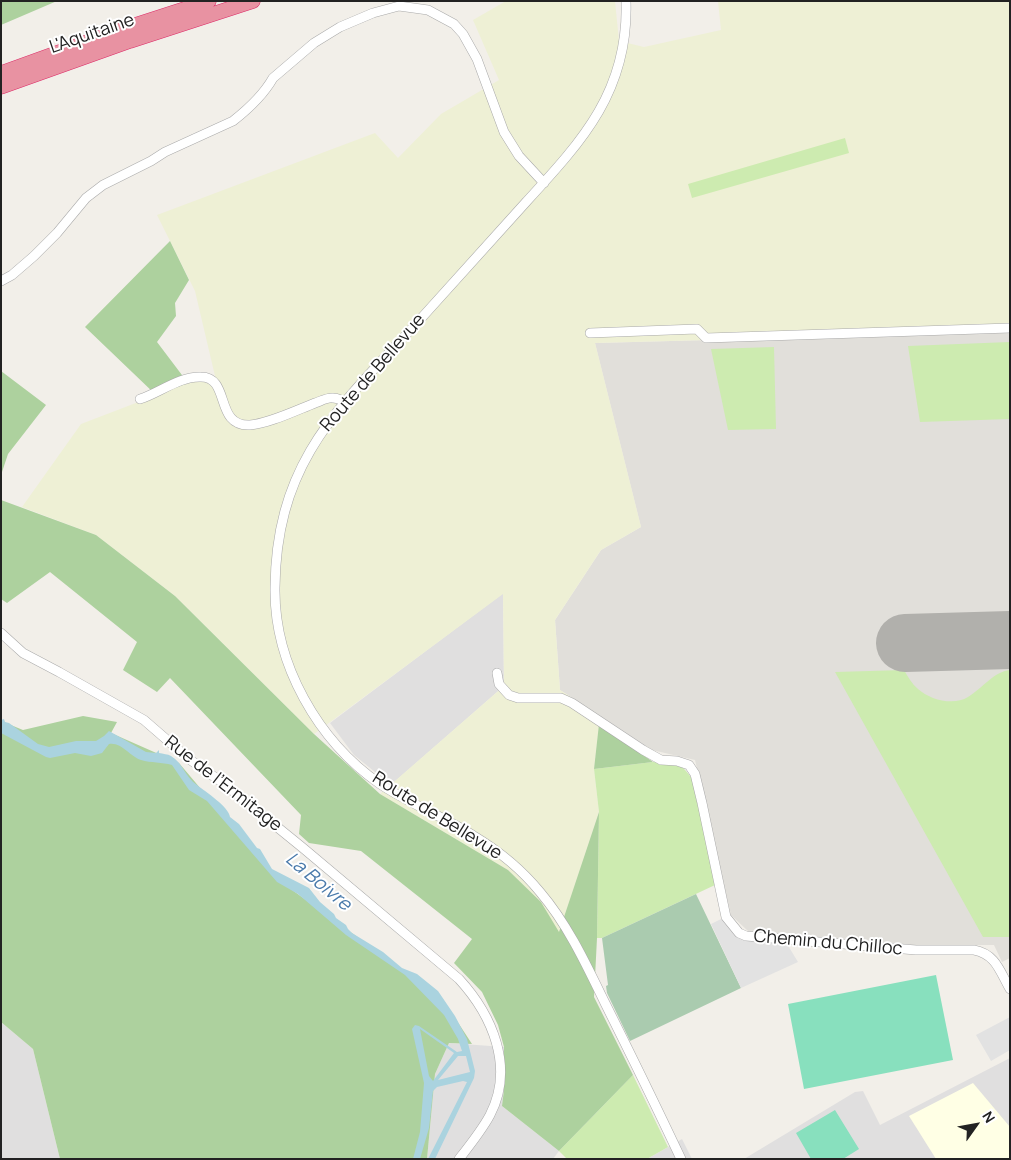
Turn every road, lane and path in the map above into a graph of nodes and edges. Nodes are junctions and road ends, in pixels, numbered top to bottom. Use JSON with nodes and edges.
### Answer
{"nodes":[{"id":1,"x":209,"y":1,"type":"edge"},
{"id":2,"x":253,"y":1,"type":"edge"},
{"id":3,"x":626,"y":1,"type":"edge"},
{"id":4,"x":1,"y":73,"type":"edge"},
{"id":5,"x":1,"y":87,"type":"edge"},
{"id":6,"x":544,"y":183,"type":"junction"},
{"id":7,"x":1,"y":281,"type":"edge"},
{"id":8,"x":1010,"y":328,"type":"edge"},
{"id":9,"x":590,"y":333,"type":"dead end"},
{"id":10,"x":140,"y":399,"type":"dead end"},
{"id":11,"x":344,"y":401,"type":"junction"},
{"id":12,"x":1,"y":633,"type":"edge"},
{"id":13,"x":497,"y":673,"type":"dead end"},
{"id":14,"x":1010,"y":989,"type":"edge"},
{"id":15,"x":459,"y":1159,"type":"edge"},
{"id":16,"x":680,"y":1159,"type":"edge"}],
"edges":[{"from":1,"to":4,"type":"highway","name":"L'Aquitaine"},
{"from":2,"to":5,"type":"highway","name":"L'Aquitaine"},
{"from":3,"to":6,"type":"street","name":"Route de Bellevue"},
{"from":6,"to":7,"type":"street"},
{"from":6,"to":11,"type":"street","name":"Route de Bellevue"},
{"from":8,"to":9,"type":"street"},
{"from":10,"to":11,"type":"street"},
{"from":11,"to":16,"type":"street","name":"Route de Bellevue"},
{"from":12,"to":15,"type":"street","name":"Rue de l’Ermitage"},
{"from":13,"to":14,"type":"street","name":"Chemin du Chilloc"}]}
